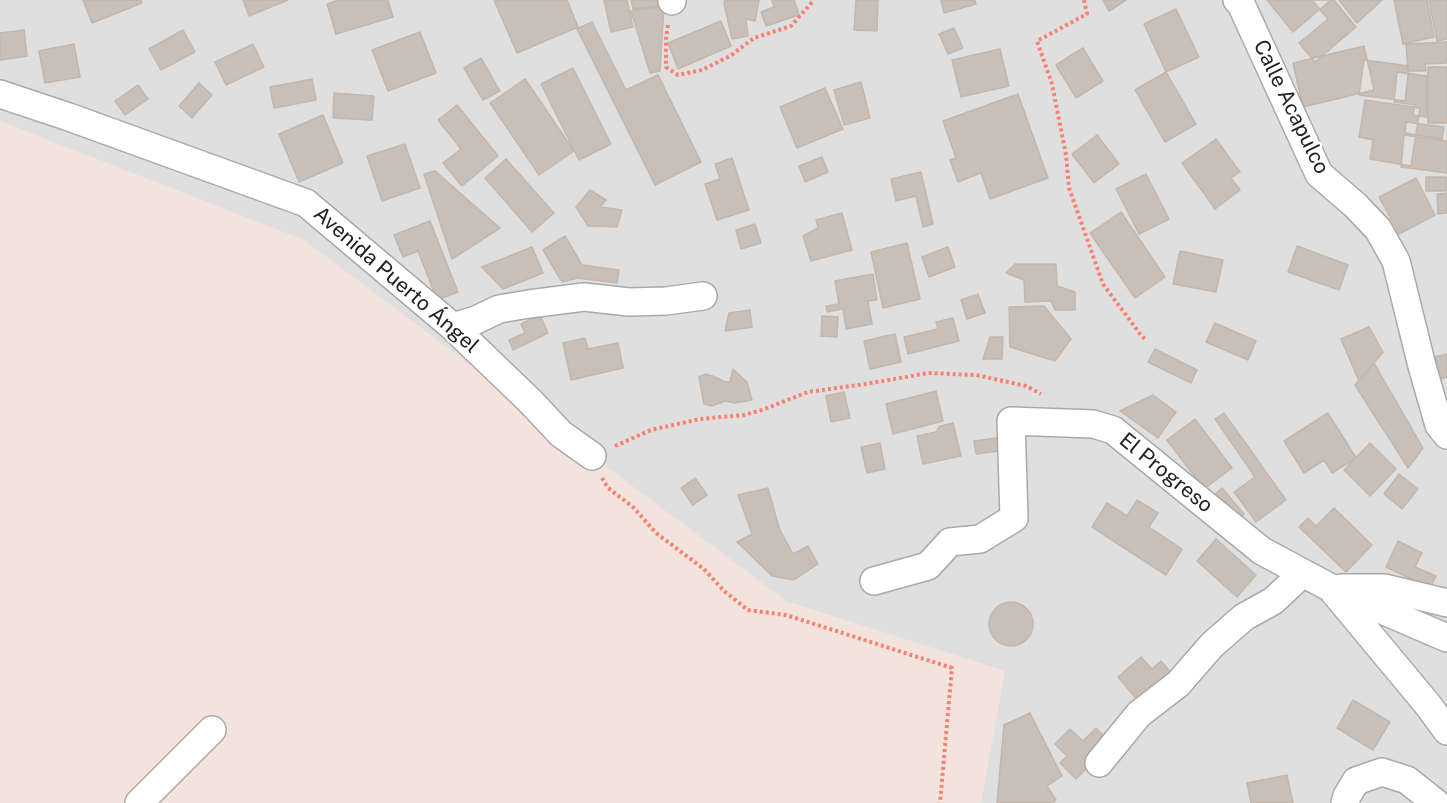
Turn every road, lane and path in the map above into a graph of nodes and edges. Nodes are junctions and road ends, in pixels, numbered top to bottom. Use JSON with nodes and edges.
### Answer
{"nodes":[{"id":1,"x":672,"y":0,"type":"edge"},
{"id":2,"x":814,"y":0,"type":"edge"},
{"id":3,"x":1084,"y":0,"type":"edge"},
{"id":4,"x":1237,"y":0,"type":"edge"},
{"id":5,"x":0,"y":94,"type":"edge"},
{"id":6,"x":703,"y":297,"type":"dead end"},
{"id":7,"x":453,"y":327,"type":"junction"},
{"id":8,"x":1146,"y":340,"type":"dead end"},
{"id":9,"x":1042,"y":394,"type":"dead end"},
{"id":10,"x":1447,"y":435,"type":"edge"},
{"id":11,"x":592,"y":456,"type":"junction"},
{"id":12,"x":1304,"y":573,"type":"junction"},
{"id":13,"x":874,"y":581,"type":"dead end"},
{"id":14,"x":1331,"y":588,"type":"junction"},
{"id":15,"x":1447,"y":603,"type":"edge"},
{"id":16,"x":1447,"y":638,"type":"edge"},
{"id":17,"x":212,"y":730,"type":"dead end"},
{"id":18,"x":1447,"y":731,"type":"edge"},
{"id":19,"x":1099,"y":764,"type":"dead end"},
{"id":20,"x":139,"y":803,"type":"edge"},
{"id":21,"x":940,"y":803,"type":"edge"},
{"id":22,"x":1345,"y":803,"type":"edge"},
{"id":23,"x":1436,"y":803,"type":"edge"}],
"edges":[{"from":1,"to":2,"type":"path"},
{"from":3,"to":8,"type":"path"},
{"from":4,"to":10,"type":"street","name":"Calle Acapulco"},
{"from":5,"to":7,"type":"street","name":"Avenida Puerto Ángel"},
{"from":6,"to":7,"type":"street"},
{"from":7,"to":11,"type":"street","name":"Avenida Puerto Ángel"},
{"from":9,"to":11,"type":"path"},
{"from":11,"to":21,"type":"path"},
{"from":12,"to":13,"type":"street","name":"El Progreso"},
{"from":12,"to":14,"type":"street","name":"El Progreso"},
{"from":12,"to":19,"type":"street"},
{"from":14,"to":15,"type":"street"},
{"from":14,"to":16,"type":"street","name":"El Progreso"},
{"from":14,"to":18,"type":"street"},
{"from":17,"to":20,"type":"street"},
{"from":22,"to":23,"type":"street"}]}
